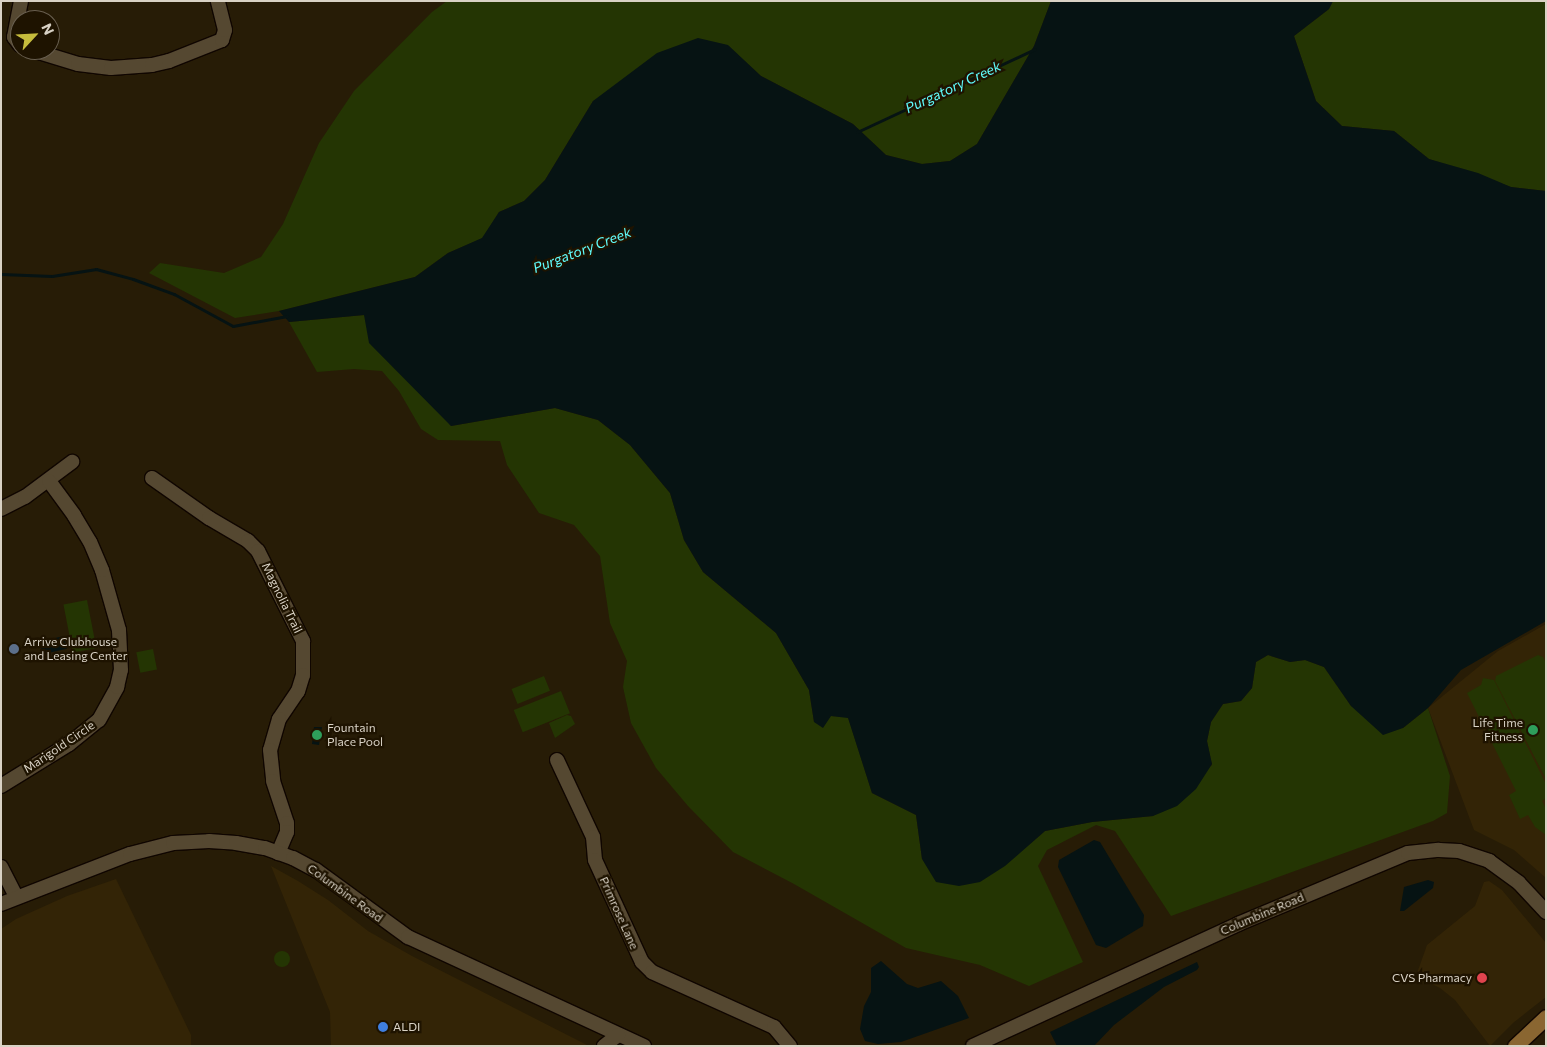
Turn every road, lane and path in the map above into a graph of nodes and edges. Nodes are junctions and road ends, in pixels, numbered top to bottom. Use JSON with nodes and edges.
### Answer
{"nodes":[{"id":1,"x":218,"y":1,"type":"edge"},
{"id":2,"x":60,"y":59,"type":"edge"},
{"id":3,"x":72,"y":462,"type":"dead end"},
{"id":4,"x":152,"y":478,"type":"dead end"},
{"id":5,"x":49,"y":481,"type":"junction"},
{"id":6,"x":1,"y":509,"type":"edge"},
{"id":7,"x":557,"y":760,"type":"dead end"},
{"id":8,"x":1,"y":786,"type":"edge"},
{"id":9,"x":278,"y":853,"type":"junction"},
{"id":10,"x":1,"y":867,"type":"edge"},
{"id":11,"x":16,"y":897,"type":"junction"},
{"id":12,"x":1,"y":904,"type":"edge"},
{"id":13,"x":1546,"y":912,"type":"edge"},
{"id":14,"x":1546,"y":1016,"type":"edge"},
{"id":15,"x":1006,"y":1039,"type":"edge"},
{"id":16,"x":619,"y":1040,"type":"edge"},
{"id":17,"x":604,"y":1046,"type":"edge"},
{"id":18,"x":644,"y":1046,"type":"edge"},
{"id":19,"x":790,"y":1046,"type":"edge"},
{"id":20,"x":974,"y":1046,"type":"edge"},
{"id":21,"x":1515,"y":1046,"type":"edge"}],
"edges":[{"from":1,"to":2,"type":"street"},
{"from":3,"to":5,"type":"street"},
{"from":4,"to":9,"type":"street","name":"Magnolia Trail"},
{"from":5,"to":6,"type":"street"},
{"from":5,"to":8,"type":"street","name":"Marigold Circle"},
{"from":7,"to":19,"type":"street","name":"Primrose Lane"},
{"from":9,"to":11,"type":"street","name":"Columbine Road"},
{"from":9,"to":16,"type":"street","name":"Columbine Road"},
{"from":10,"to":11,"type":"street"},
{"from":11,"to":12,"type":"street","name":"Columbine Road"},
{"from":13,"to":15,"type":"street","name":"Columbine Road"},
{"from":14,"to":21,"type":"main road"},
{"from":15,"to":20,"type":"street","name":"Columbine Road"},
{"from":16,"to":17,"type":"street"},
{"from":16,"to":18,"type":"street","name":"Columbine Road"}]}
